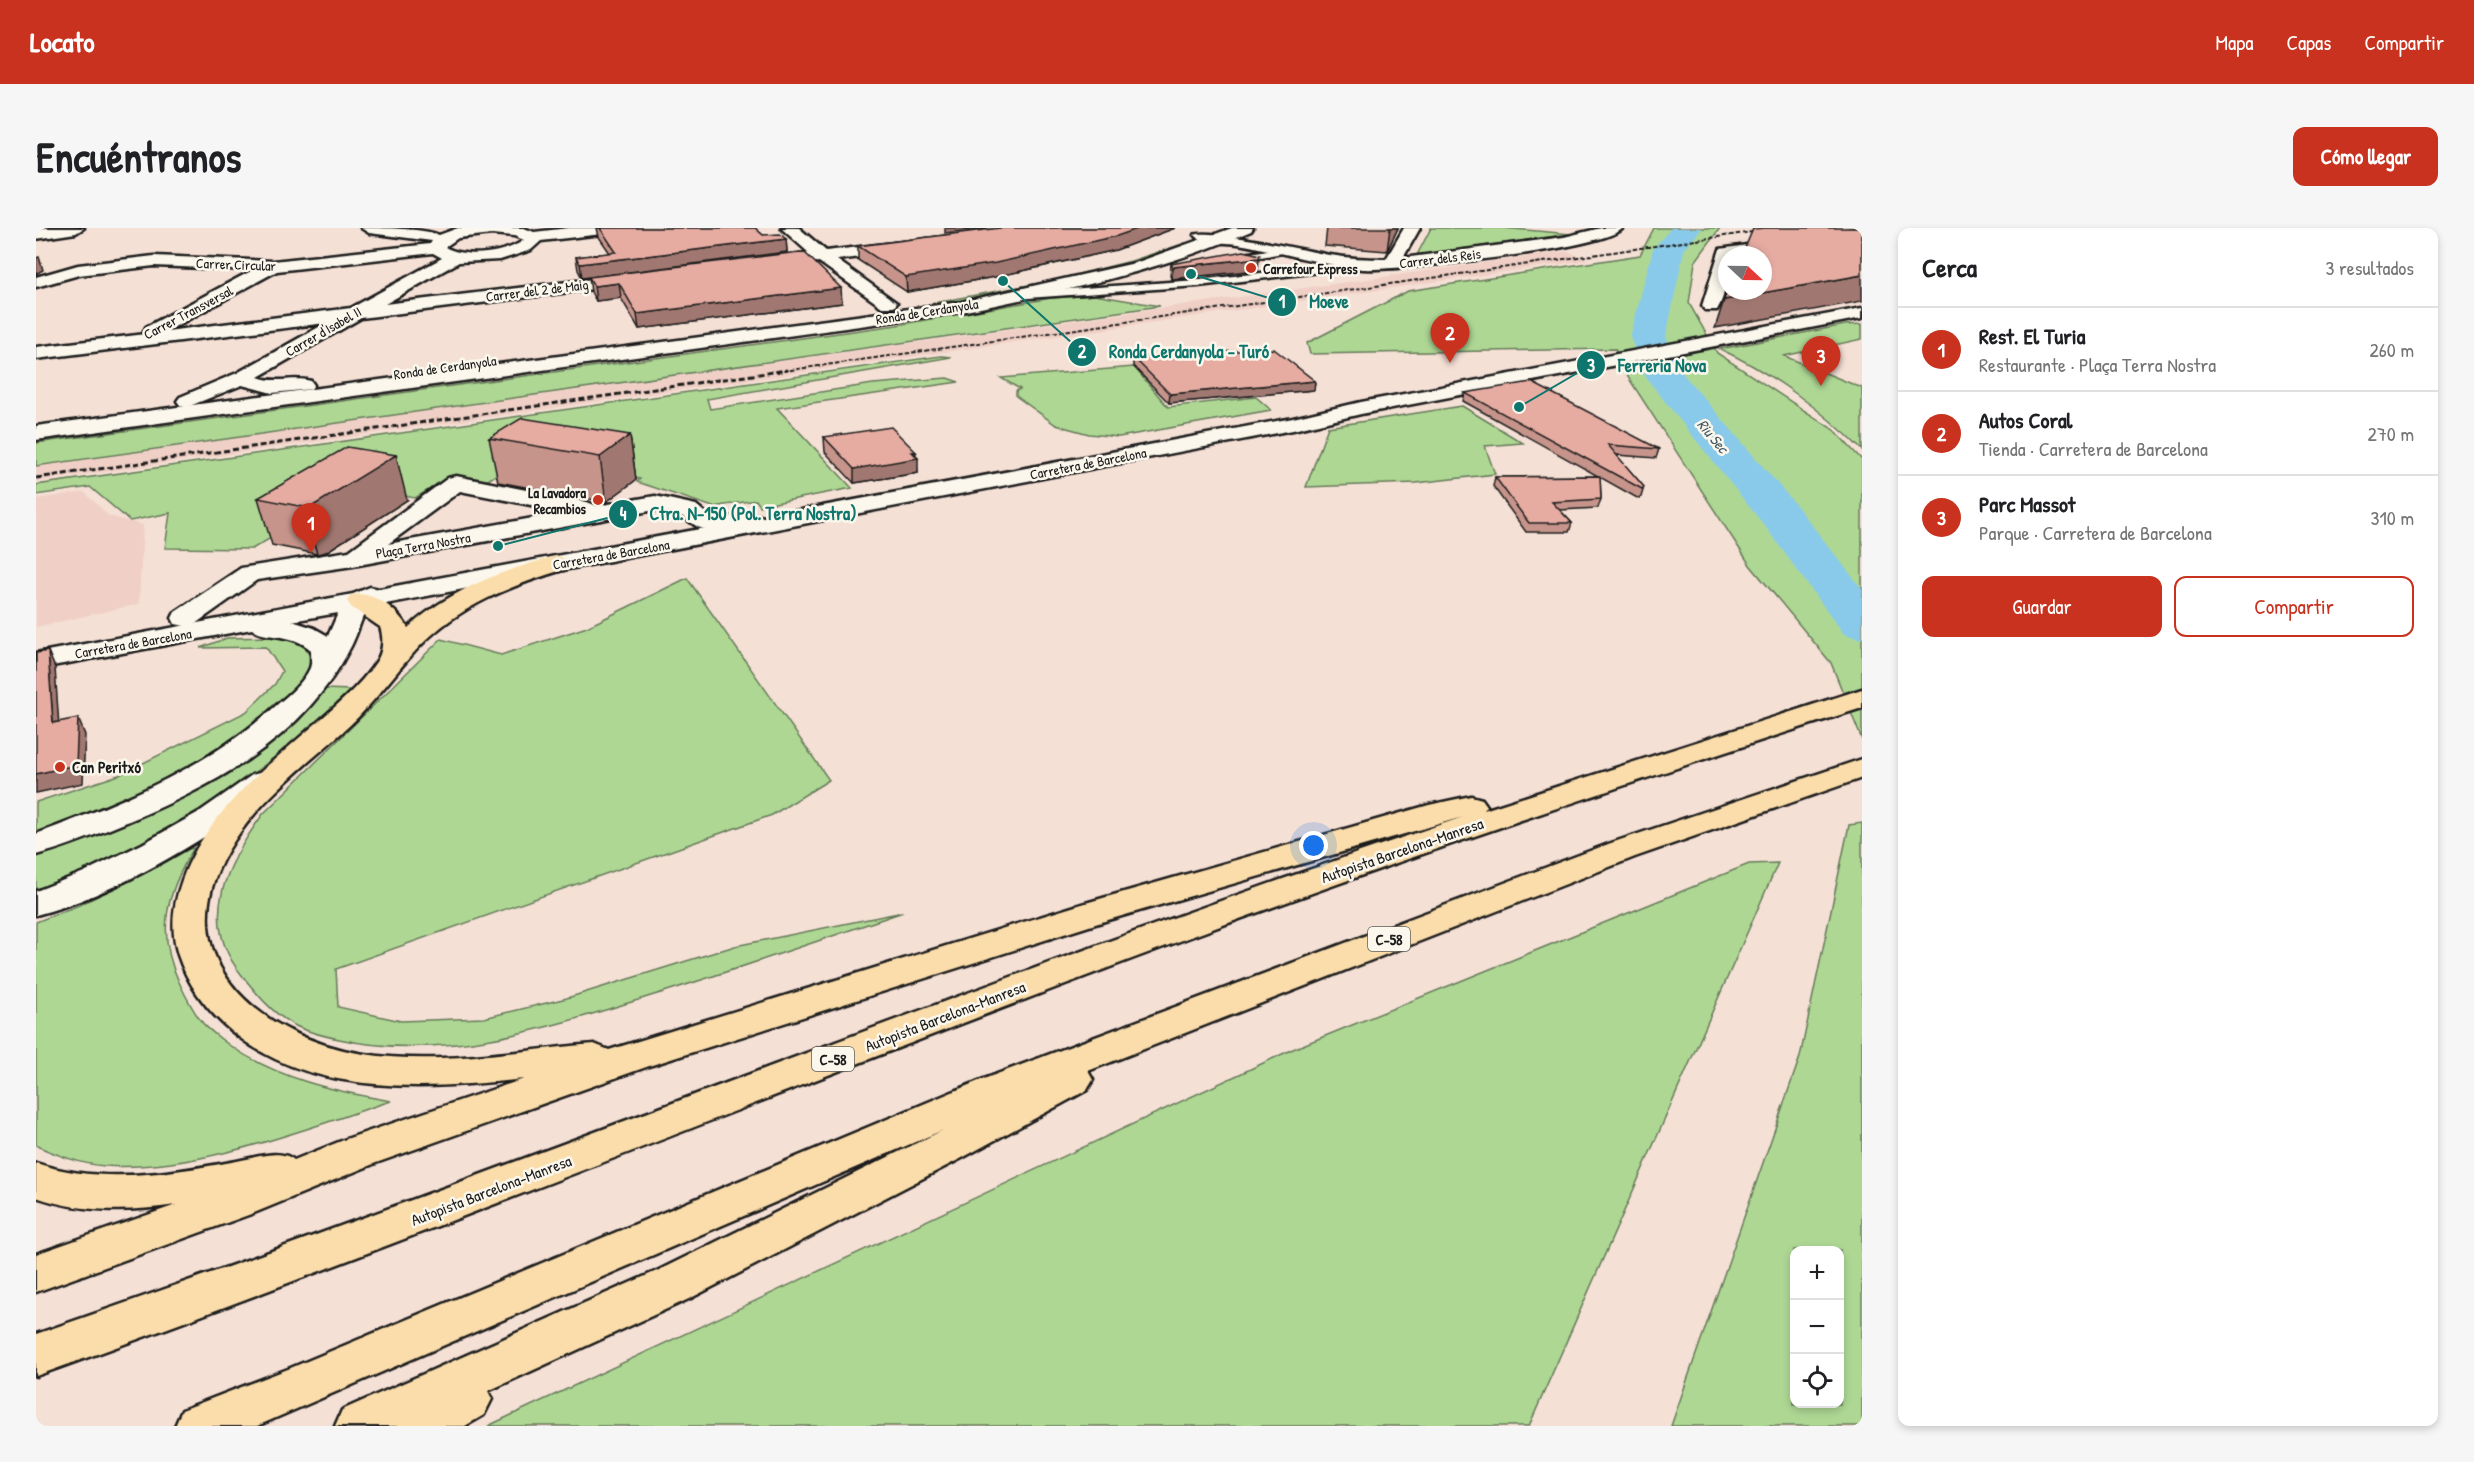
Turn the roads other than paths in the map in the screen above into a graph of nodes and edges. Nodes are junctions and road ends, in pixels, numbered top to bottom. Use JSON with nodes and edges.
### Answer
{"nodes":[{"id":1,"x":76,"y":228,"type":"edge"},
{"id":2,"x":369,"y":228,"type":"edge"},
{"id":3,"x":611,"y":228,"type":"edge"},
{"id":4,"x":789,"y":228,"type":"edge"},
{"id":5,"x":1245,"y":228,"type":"edge"},
{"id":6,"x":1256,"y":228,"type":"edge"},
{"id":7,"x":1412,"y":228,"type":"edge"},
{"id":8,"x":1615,"y":228,"type":"edge"},
{"id":9,"x":1215,"y":233,"type":"edge"},
{"id":10,"x":1862,"y":233,"type":"edge"},
{"id":11,"x":36,"y":234,"type":"edge"},
{"id":12,"x":452,"y":237,"type":"edge"},
{"id":13,"x":532,"y":237,"type":"junction"},
{"id":14,"x":1265,"y":243,"type":"junction"},
{"id":15,"x":920,"y":244,"type":"edge"},
{"id":16,"x":1284,"y":250,"type":"junction"},
{"id":17,"x":457,"y":256,"type":"junction"},
{"id":18,"x":824,"y":256,"type":"junction"},
{"id":19,"x":1217,"y":260,"type":"edge"},
{"id":20,"x":1372,"y":264,"type":"junction"},
{"id":21,"x":1391,"y":264,"type":"junction"},
{"id":22,"x":751,"y":265,"type":"edge"},
{"id":23,"x":273,"y":266,"type":"junction"},
{"id":24,"x":1168,"y":271,"type":"dead end"},
{"id":25,"x":1277,"y":274,"type":"junction"},
{"id":26,"x":657,"y":276,"type":"edge"},
{"id":27,"x":36,"y":282,"type":"edge"},
{"id":28,"x":1141,"y":286,"type":"junction"},
{"id":29,"x":1041,"y":290,"type":"junction"},
{"id":30,"x":1015,"y":291,"type":"junction"},
{"id":31,"x":880,"y":301,"type":"junction"},
{"id":32,"x":1711,"y":306,"type":"dead end"},
{"id":33,"x":355,"y":312,"type":"junction"},
{"id":34,"x":1862,"y":313,"type":"edge"},
{"id":35,"x":1862,"y":320,"type":"edge"},
{"id":36,"x":1790,"y":327,"type":"junction"},
{"id":37,"x":136,"y":340,"type":"junction"},
{"id":38,"x":706,"y":343,"type":"junction"},
{"id":39,"x":36,"y":353,"type":"edge"},
{"id":40,"x":244,"y":377,"type":"junction"},
{"id":41,"x":304,"y":385,"type":"junction"},
{"id":42,"x":187,"y":401,"type":"junction"},
{"id":43,"x":1361,"y":408,"type":"junction"},
{"id":44,"x":36,"y":421,"type":"edge"},
{"id":45,"x":36,"y":433,"type":"edge"},
{"id":46,"x":1190,"y":444,"type":"junction"},
{"id":47,"x":1079,"y":454,"type":"junction"},
{"id":48,"x":1010,"y":479,"type":"junction"},
{"id":49,"x":606,"y":512,"type":"junction"},
{"id":50,"x":823,"y":515,"type":"junction"},
{"id":51,"x":705,"y":523,"type":"junction"},
{"id":52,"x":353,"y":558,"type":"junction"},
{"id":53,"x":494,"y":563,"type":"junction"},
{"id":54,"x":557,"y":564,"type":"junction"},
{"id":55,"x":360,"y":600,"type":"junction"},
{"id":56,"x":196,"y":624,"type":"junction"},
{"id":57,"x":121,"y":631,"type":"junction"},
{"id":58,"x":36,"y":646,"type":"edge"},
{"id":59,"x":36,"y":661,"type":"edge"},
{"id":60,"x":389,"y":666,"type":"junction"},
{"id":61,"x":325,"y":667,"type":"junction"},
{"id":62,"x":1862,"y":698,"type":"edge"},
{"id":63,"x":293,"y":759,"type":"junction"},
{"id":64,"x":1862,"y":768,"type":"edge"},
{"id":65,"x":1634,"y":771,"type":"junction"},
{"id":66,"x":36,"y":844,"type":"edge"},
{"id":67,"x":36,"y":904,"type":"edge"},
{"id":68,"x":1155,"y":1028,"type":"junction"},
{"id":69,"x":638,"y":1055,"type":"junction"},
{"id":70,"x":362,"y":1150,"type":"junction"},
{"id":71,"x":36,"y":1180,"type":"edge"},
{"id":72,"x":36,"y":1273,"type":"edge"},
{"id":73,"x":675,"y":1284,"type":"junction"},
{"id":74,"x":36,"y":1355,"type":"edge"},
{"id":75,"x":200,"y":1426,"type":"edge"},
{"id":76,"x":360,"y":1426,"type":"edge"},
{"id":77,"x":418,"y":1426,"type":"edge"}],
"edges":[{"from":1,"to":11,"type":"street"},
{"from":2,"to":12,"type":"street"},
{"from":3,"to":13,"type":"street"},
{"from":4,"to":18,"type":"street"},
{"from":5,"to":9,"type":"street","name":"Ronda de Cerdanyola"},
{"from":6,"to":14,"type":"street"},
{"from":7,"to":21,"type":"street"},
{"from":8,"to":21,"type":"street","name":"Carrer dels Reis"},
{"from":9,"to":14,"type":"street","name":"Carrer dels Reis"},
{"from":9,"to":29,"type":"street","name":"Ronda de Cerdanyola"},
{"from":9,"to":30,"type":"street","name":"Ronda de Cerdanyola"},
{"from":10,"to":32,"type":"street"},
{"from":12,"to":13,"type":"street"},
{"from":12,"to":17,"type":"street"},
{"from":12,"to":23,"type":"street","name":"Carrer Circular"},
{"from":13,"to":17,"type":"street"},
{"from":14,"to":16,"type":"street","name":"Carrer dels Reis"},
{"from":15,"to":18,"type":"street"},
{"from":16,"to":19,"type":"lane"},
{"from":16,"to":20,"type":"street","name":"Carrer dels Reis"},
{"from":17,"to":33,"type":"street","name":"Carrer d'Isabel II"},
{"from":18,"to":22,"type":"street"},
{"from":18,"to":31,"type":"street"},
{"from":20,"to":21,"type":"street","name":"Carrer dels Reis"},
{"from":20,"to":25,"type":"lane"},
{"from":23,"to":27,"type":"street","name":"Carrer Circular"},
{"from":23,"to":37,"type":"street","name":"Carrer Transversal"},
{"from":24,"to":28,"type":"lane"},
{"from":25,"to":28,"type":"lane"},
{"from":25,"to":28,"type":"lane"},
{"from":26,"to":33,"type":"street","name":"Carrer del 2 de Maig"},
{"from":28,"to":30,"type":"lane"},
{"from":29,"to":30,"type":"street","name":"Ronda de Cerdanyola"},
{"from":29,"to":31,"type":"street","name":"Ronda de Cerdanyola"},
{"from":30,"to":31,"type":"street","name":"Ronda de Cerdanyola"},
{"from":30,"to":38,"type":"street","name":"Ronda de Cerdanyola"},
{"from":31,"to":38,"type":"street","name":"Ronda de Cerdanyola"},
{"from":31,"to":41,"type":"street","name":"Ronda de Cerdanyola"},
{"from":33,"to":37,"type":"street","name":"Carrer del 2 de Maig"},
{"from":33,"to":40,"type":"street","name":"Carrer d'Isabel II"},
{"from":34,"to":36,"type":"street","name":"Carretera de Barcelona"},
{"from":35,"to":36,"type":"street"},
{"from":36,"to":43,"type":"street","name":"Carretera de Barcelona"},
{"from":37,"to":39,"type":"street"},
{"from":38,"to":45,"type":"street","name":"Ronda de Cerdanyola"},
{"from":40,"to":41,"type":"street"},
{"from":40,"to":42,"type":"street","name":"Carrer d'Isabel II"},
{"from":41,"to":42,"type":"street","name":"Ronda de Cerdanyola"},
{"from":42,"to":44,"type":"street","name":"Ronda de Cerdanyola"},
{"from":43,"to":46,"type":"street","name":"Carretera de Barcelona"},
{"from":43,"to":47,"type":"street","name":"Carretera de Barcelona"},
{"from":46,"to":47,"type":"street"},
{"from":46,"to":48,"type":"street","name":"Carretera de Barcelona"},
{"from":47,"to":48,"type":"street"},
{"from":47,"to":51,"type":"street","name":"Carretera de Barcelona"},
{"from":48,"to":50,"type":"street","name":"Carretera de Barcelona"},
{"from":49,"to":51,"type":"street","name":"Plaça Terra Nostra"},
{"from":49,"to":52,"type":"street","name":"Plaça Terra Nostra"},
{"from":49,"to":52,"type":"street"},
{"from":50,"to":51,"type":"lane"},
{"from":50,"to":54,"type":"street","name":"Carretera de Barcelona"},
{"from":51,"to":53,"type":"street","name":"Carretera de Barcelona"},
{"from":52,"to":56,"type":"street","name":"Plaça Terra Nostra"},
{"from":53,"to":55,"type":"street"},
{"from":53,"to":56,"type":"street","name":"Carretera de Barcelona"},
{"from":54,"to":55,"type":"street","name":"Carretera de Barcelona"},
{"from":54,"to":60,"type":"highway"},
{"from":55,"to":56,"type":"street","name":"Carretera de Barcelona"},
{"from":55,"to":57,"type":"street"},
{"from":55,"to":60,"type":"highway"},
{"from":55,"to":61,"type":"street"},
{"from":56,"to":57,"type":"street","name":"Carretera de Barcelona"},
{"from":56,"to":59,"type":"street","name":"Carretera de Barcelona"},
{"from":56,"to":61,"type":"street"},
{"from":57,"to":58,"type":"street","name":"Carretera de Barcelona"},
{"from":60,"to":63,"type":"highway"},
{"from":61,"to":66,"type":"street"},
{"from":62,"to":65,"type":"highway","name":"Autopista Barcelona-Manresa","number":"C-58"},
{"from":63,"to":67,"type":"street"},
{"from":63,"to":69,"type":"highway"},
{"from":64,"to":68,"type":"highway","number":"C-58"},
{"from":65,"to":69,"type":"highway"},
{"from":65,"to":74,"type":"highway","name":"Autopista Barcelona-Manresa","number":"C-58"},
{"from":68,"to":73,"type":"highway"},
{"from":68,"to":75,"type":"highway","number":"C-58"},
{"from":69,"to":70,"type":"highway"},
{"from":70,"to":71,"type":"highway"},
{"from":70,"to":72,"type":"highway"},
{"from":73,"to":76,"type":"highway"},
{"from":73,"to":77,"type":"highway"}]}
